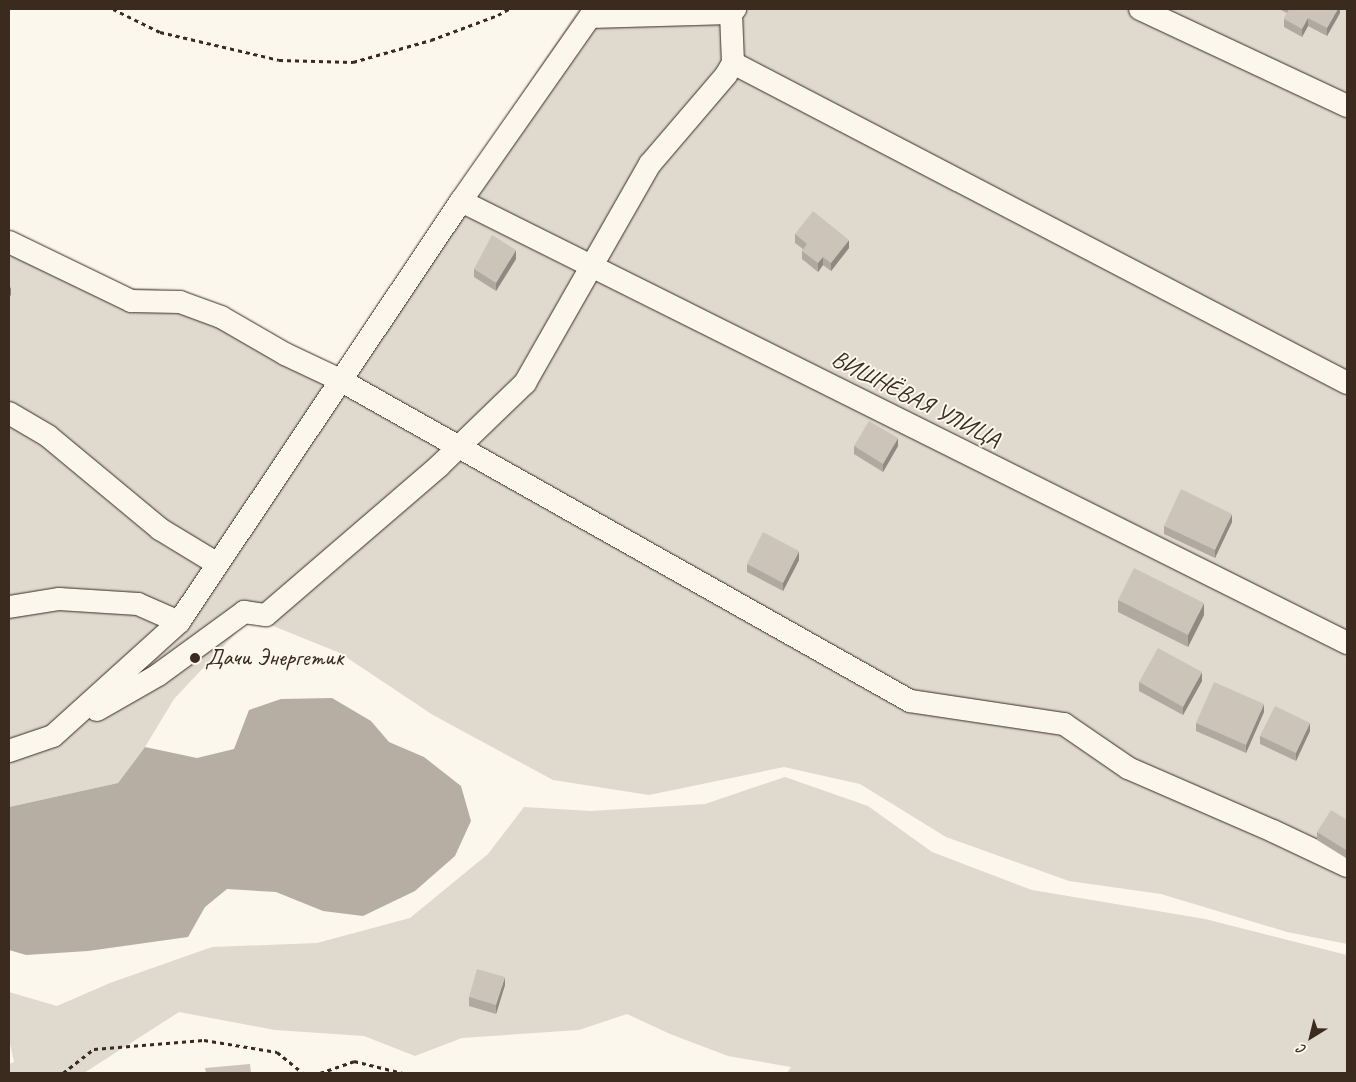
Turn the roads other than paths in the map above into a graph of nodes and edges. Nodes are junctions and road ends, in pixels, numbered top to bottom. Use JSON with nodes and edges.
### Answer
{"nodes":[{"id":1,"x":1140,"y":9,"type":"edge"},
{"id":2,"x":733,"y":11,"type":"edge"},
{"id":3,"x":733,"y":63,"type":"junction"},
{"id":4,"x":1347,"y":106,"type":"edge"},
{"id":5,"x":461,"y":201,"type":"junction"},
{"id":6,"x":9,"y":242,"type":"edge"},
{"id":7,"x":590,"y":266,"type":"junction"},
{"id":8,"x":340,"y":380,"type":"junction"},
{"id":9,"x":1347,"y":383,"type":"edge"},
{"id":10,"x":9,"y":413,"type":"edge"},
{"id":11,"x":459,"y":447,"type":"junction"},
{"id":12,"x":216,"y":563,"type":"junction"},
{"id":13,"x":9,"y":607,"type":"edge"},
{"id":14,"x":178,"y":622,"type":"junction"},
{"id":15,"x":1347,"y":643,"type":"edge"},
{"id":16,"x":53,"y":736,"type":"junction"},
{"id":17,"x":9,"y":750,"type":"edge"},
{"id":18,"x":1347,"y":866,"type":"edge"}],
"edges":[{"from":1,"to":4,"type":"street"},
{"from":2,"to":3,"type":"street"},
{"from":2,"to":5,"type":"street"},
{"from":3,"to":7,"type":"street"},
{"from":3,"to":9,"type":"street"},
{"from":5,"to":7,"type":"street","name":"ВИШНЁВАЯ УЛИЦА"},
{"from":5,"to":8,"type":"street"},
{"from":6,"to":8,"type":"street"},
{"from":7,"to":11,"type":"street"},
{"from":7,"to":15,"type":"street","name":"ВИШНЁВАЯ УЛИЦА"},
{"from":8,"to":11,"type":"street"},
{"from":8,"to":12,"type":"street"},
{"from":10,"to":12,"type":"street"},
{"from":11,"to":16,"type":"street"},
{"from":11,"to":18,"type":"street"},
{"from":12,"to":14,"type":"street"},
{"from":13,"to":14,"type":"street"},
{"from":14,"to":16,"type":"street"},
{"from":16,"to":17,"type":"street"}]}
